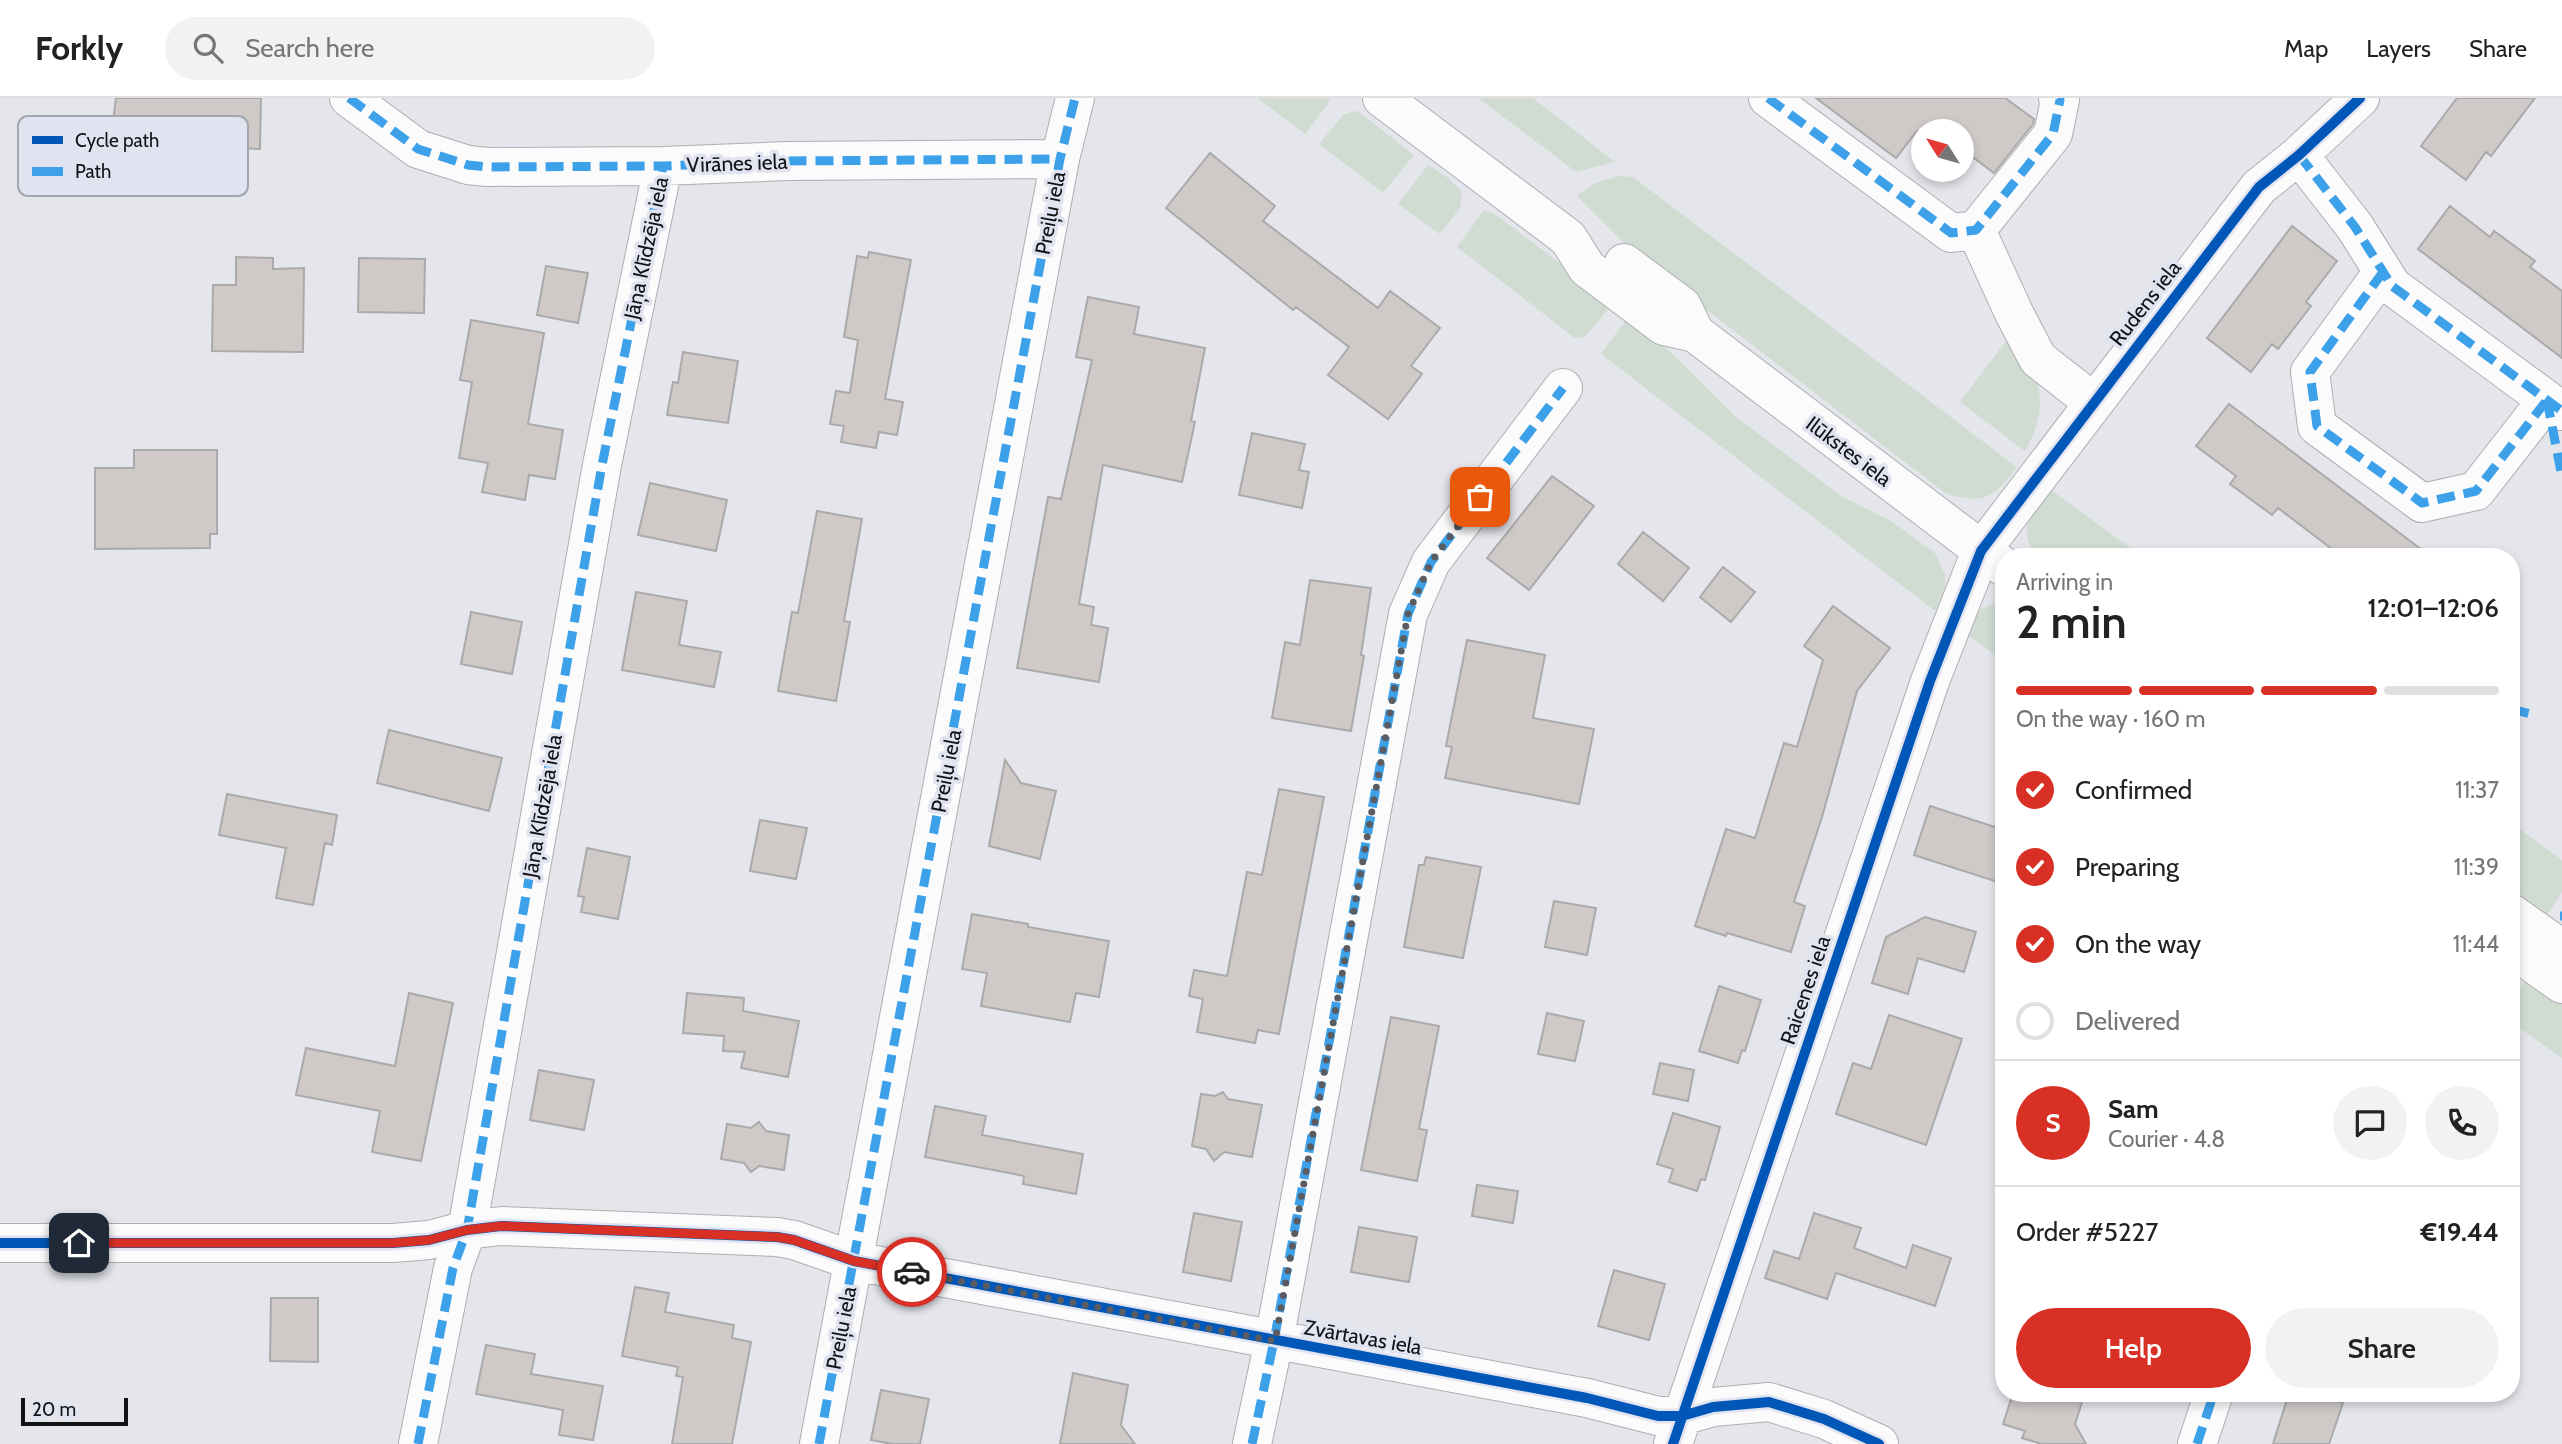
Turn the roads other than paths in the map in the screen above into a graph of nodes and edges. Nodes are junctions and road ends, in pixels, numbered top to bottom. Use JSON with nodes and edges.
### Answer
{"nodes":[{"id":1,"x":349,"y":98,"type":"edge"},
{"id":2,"x":1075,"y":98,"type":"edge"},
{"id":3,"x":1382,"y":98,"type":"edge"},
{"id":4,"x":1768,"y":98,"type":"edge"},
{"id":5,"x":2058,"y":98,"type":"edge"},
{"id":6,"x":2360,"y":98,"type":"edge"},
{"id":7,"x":2299,"y":155,"type":"junction"},
{"id":8,"x":1060,"y":159,"type":"junction"},
{"id":9,"x":663,"y":166,"type":"junction"},
{"id":10,"x":1976,"y":230,"type":"junction"},
{"id":11,"x":2383,"y":272,"type":"junction"},
{"id":12,"x":1563,"y":388,"type":"dead end"},
{"id":13,"x":2093,"y":402,"type":"junction"},
{"id":14,"x":2555,"y":405,"type":"edge"},
{"id":15,"x":1999,"y":548,"type":"edge"},
{"id":16,"x":1992,"y":559,"type":"edge"},
{"id":17,"x":2520,"y":919,"type":"edge"},
{"id":18,"x":2562,"y":949,"type":"edge"},
{"id":19,"x":2520,"y":954,"type":"edge"},
{"id":20,"x":2562,"y":984,"type":"edge"},
{"id":21,"x":467,"y":1230,"type":"junction"},
{"id":22,"x":0,"y":1243,"type":"edge"},
{"id":23,"x":854,"y":1261,"type":"junction"},
{"id":24,"x":1275,"y":1341,"type":"junction"},
{"id":25,"x":2211,"y":1402,"type":"edge"},
{"id":26,"x":1677,"y":1430,"type":"edge"},
{"id":27,"x":418,"y":1444,"type":"edge"},
{"id":28,"x":819,"y":1444,"type":"edge"},
{"id":29,"x":1252,"y":1444,"type":"edge"},
{"id":30,"x":1879,"y":1444,"type":"edge"},
{"id":31,"x":2197,"y":1444,"type":"edge"}],
"edges":[{"from":1,"to":9,"type":"street","name":"Virānes iela"},
{"from":2,"to":8,"type":"street","name":"Preiļu iela"},
{"from":3,"to":16,"type":"street","name":"Ilūkstes iela"},
{"from":4,"to":10,"type":"street"},
{"from":5,"to":10,"type":"street"},
{"from":6,"to":7,"type":"street","name":"Rudens iela"},
{"from":7,"to":11,"type":"street"},
{"from":7,"to":13,"type":"street","name":"Rudens iela"},
{"from":8,"to":9,"type":"street","name":"Virānes iela"},
{"from":8,"to":23,"type":"street","name":"Preiļu iela"},
{"from":9,"to":21,"type":"street","name":"Jāņa Klīdzēja iela"},
{"from":10,"to":13,"type":"street"},
{"from":11,"to":14,"type":"street"},
{"from":11,"to":14,"type":"street"},
{"from":12,"to":24,"type":"street"},
{"from":13,"to":15,"type":"street","name":"Rudens iela"},
{"from":16,"to":26,"type":"street","name":"Raicenes iela"},
{"from":17,"to":18,"type":"street"},
{"from":19,"to":20,"type":"street"},
{"from":21,"to":22,"type":"street","name":"Zvārtavas iela"},
{"from":21,"to":23,"type":"street","name":"Zvārtavas iela"},
{"from":21,"to":27,"type":"street","name":"Jāņa Klīdzēja iela"},
{"from":23,"to":24,"type":"street","name":"Zvārtavas iela"},
{"from":23,"to":28,"type":"street","name":"Preiļu iela"},
{"from":24,"to":26,"type":"street","name":"Zvārtavas iela"},
{"from":24,"to":29,"type":"street"},
{"from":25,"to":31,"type":"street"},
{"from":26,"to":30,"type":"street","name":"Zvārtavas iela"}]}
